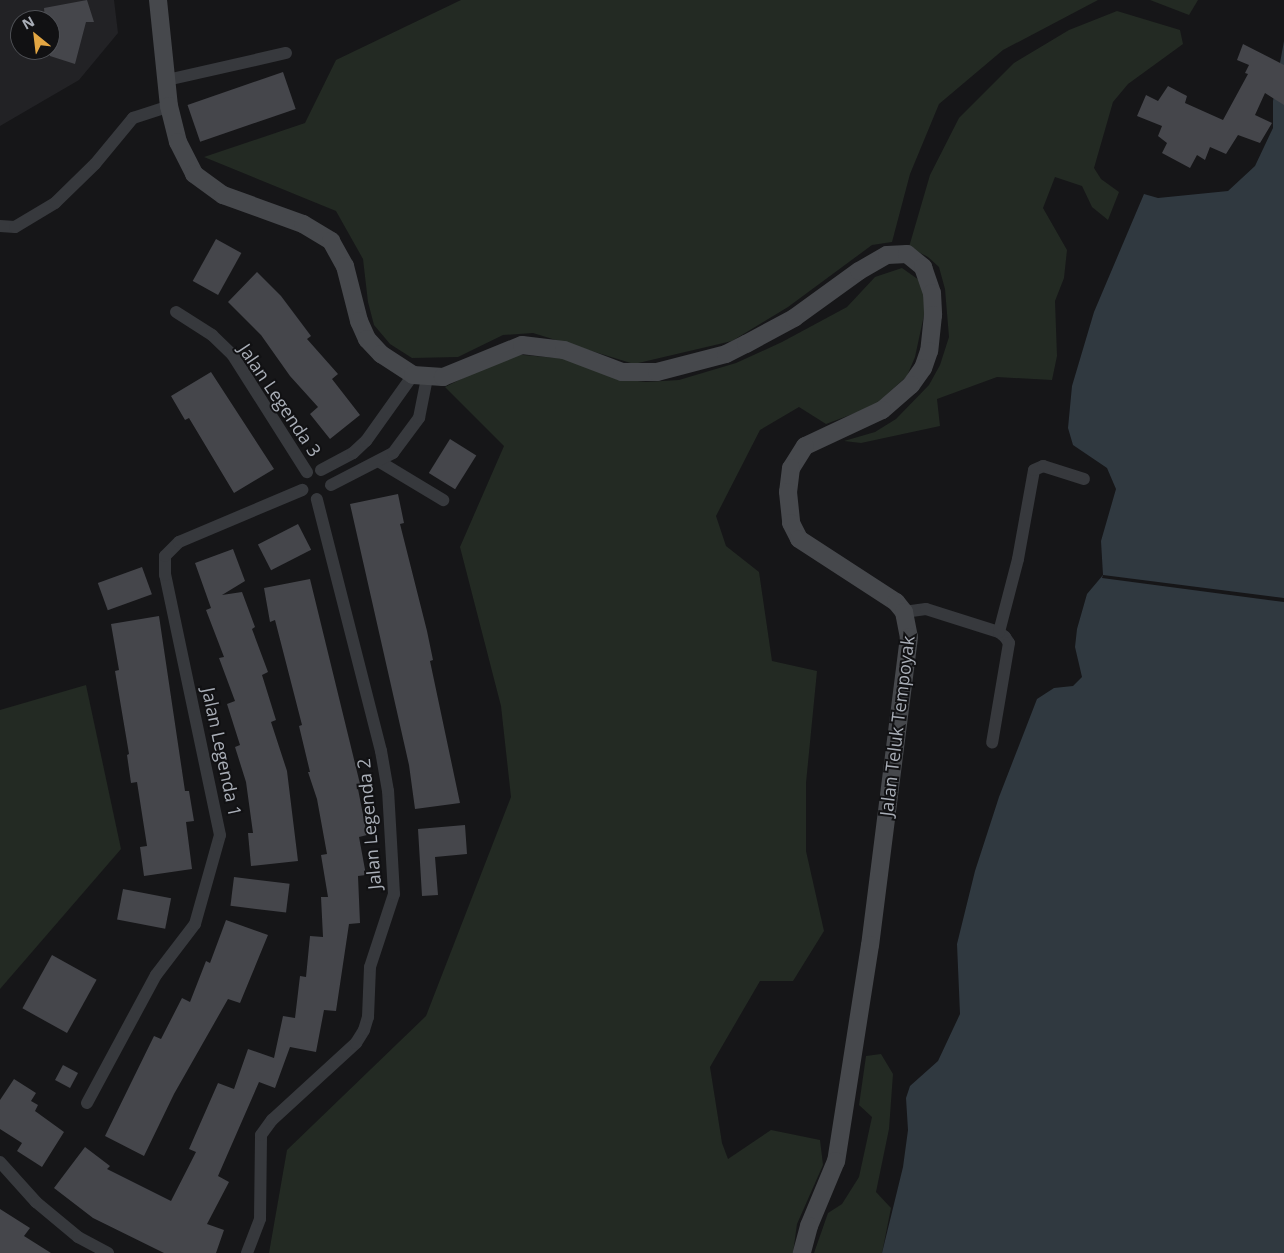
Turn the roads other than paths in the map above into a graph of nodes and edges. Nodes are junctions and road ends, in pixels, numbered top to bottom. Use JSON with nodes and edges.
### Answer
{"nodes":[{"id":1,"x":158,"y":0,"type":"edge"},
{"id":2,"x":286,"y":53,"type":"dead end"},
{"id":3,"x":167,"y":80,"type":"junction"},
{"id":4,"x":169,"y":106,"type":"junction"},
{"id":5,"x":0,"y":226,"type":"edge"},
{"id":6,"x":176,"y":312,"type":"dead end"},
{"id":7,"x":420,"y":376,"type":"junction"},
{"id":8,"x":380,"y":462,"type":"junction"},
{"id":9,"x":321,"y":470,"type":"junction"},
{"id":10,"x":307,"y":472,"type":"junction"},
{"id":11,"x":1084,"y":480,"type":"dead end"},
{"id":12,"x":331,"y":485,"type":"junction"},
{"id":13,"x":302,"y":490,"type":"junction"},
{"id":14,"x":317,"y":499,"type":"junction"},
{"id":15,"x":443,"y":500,"type":"dead end"},
{"id":16,"x":904,"y":612,"type":"junction"},
{"id":17,"x":999,"y":632,"type":"junction"},
{"id":18,"x":992,"y":743,"type":"dead end"},
{"id":19,"x":87,"y":1103,"type":"dead end"},
{"id":20,"x":0,"y":1162,"type":"edge"},
{"id":21,"x":108,"y":1253,"type":"edge"},
{"id":22,"x":247,"y":1253,"type":"edge"},
{"id":23,"x":802,"y":1253,"type":"edge"}],
"edges":[{"from":1,"to":3,"type":"street"},
{"from":2,"to":3,"type":"street"},
{"from":3,"to":4,"type":"street"},
{"from":4,"to":5,"type":"street"},
{"from":4,"to":7,"type":"street"},
{"from":6,"to":10,"type":"street","name":"Jalan Legenda 3"},
{"from":7,"to":8,"type":"street"},
{"from":7,"to":9,"type":"street"},
{"from":7,"to":16,"type":"street","name":"Jalan Teluk Tempoyak"},
{"from":8,"to":12,"type":"street"},
{"from":8,"to":15,"type":"street"},
{"from":9,"to":10,"type":"street"},
{"from":9,"to":12,"type":"street"},
{"from":10,"to":13,"type":"street"},
{"from":11,"to":17,"type":"street"},
{"from":12,"to":14,"type":"street"},
{"from":13,"to":14,"type":"street"},
{"from":13,"to":19,"type":"street","name":"Jalan Legenda 1"},
{"from":14,"to":22,"type":"street","name":"Jalan Legenda 2"},
{"from":16,"to":17,"type":"street"},
{"from":16,"to":23,"type":"street","name":"Jalan Teluk Tempoyak"},
{"from":17,"to":18,"type":"street"},
{"from":20,"to":21,"type":"street"}]}
